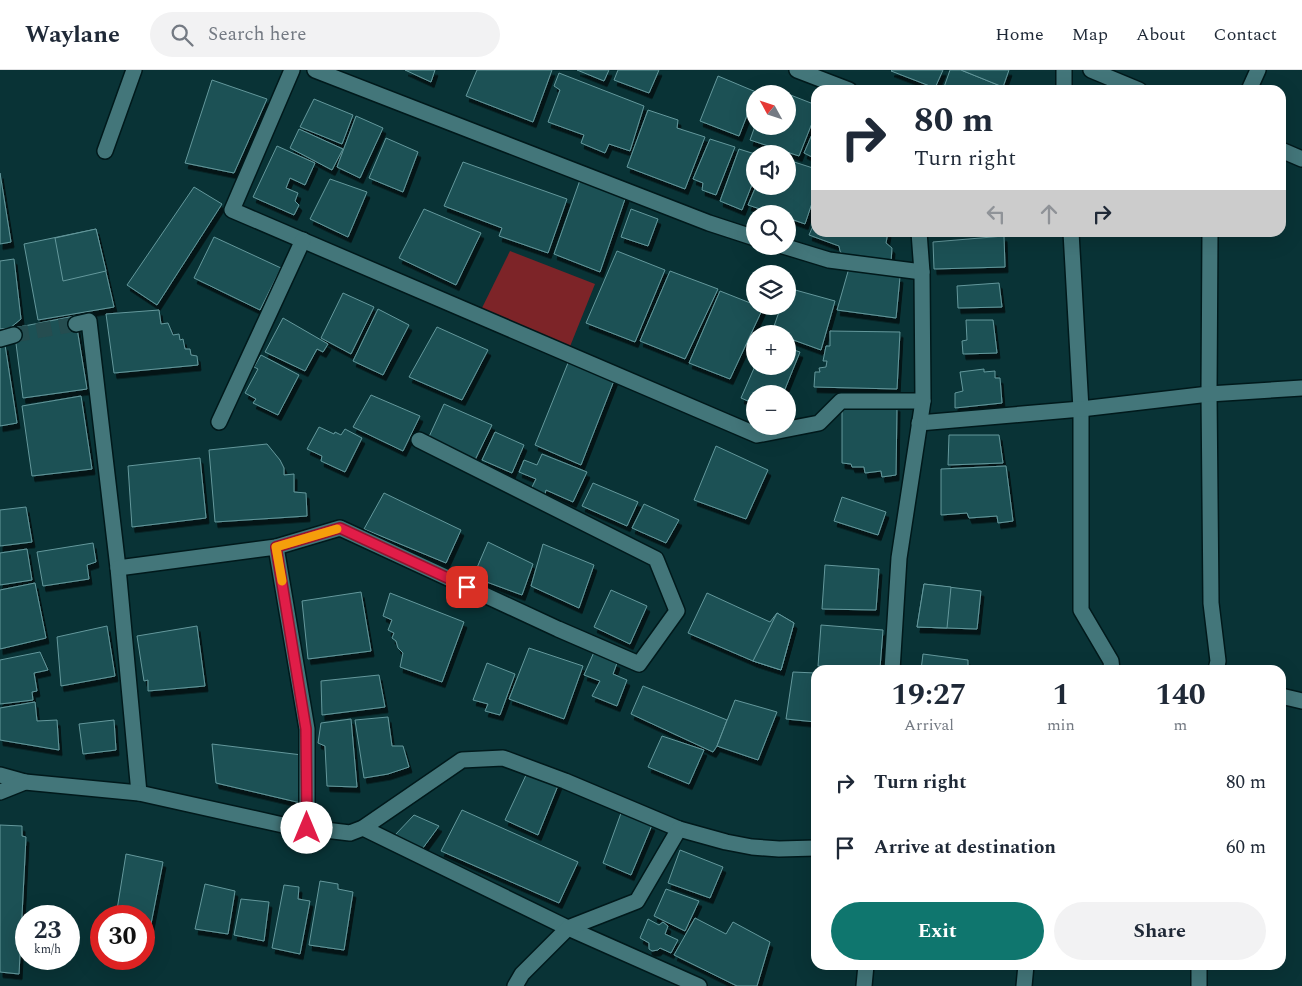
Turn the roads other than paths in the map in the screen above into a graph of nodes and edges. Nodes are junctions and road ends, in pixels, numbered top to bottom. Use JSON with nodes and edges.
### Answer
{"nodes":[{"id":1,"x":134,"y":70,"type":"edge"},
{"id":2,"x":292,"y":70,"type":"edge"},
{"id":3,"x":315,"y":70,"type":"edge"},
{"id":4,"x":797,"y":70,"type":"edge"},
{"id":5,"x":1064,"y":70,"type":"edge"},
{"id":6,"x":1258,"y":70,"type":"edge"},
{"id":7,"x":1100,"y":72,"type":"edge"},
{"id":8,"x":836,"y":85,"type":"edge"},
{"id":9,"x":1064,"y":85,"type":"edge"},
{"id":10,"x":1128,"y":85,"type":"edge"},
{"id":11,"x":1251,"y":85,"type":"edge"},
{"id":12,"x":105,"y":151,"type":"dead end"},
{"id":13,"x":1286,"y":152,"type":"edge"},
{"id":14,"x":1302,"y":159,"type":"edge"},
{"id":15,"x":746,"y":235,"type":"edge"},
{"id":16,"x":919,"y":237,"type":"edge"},
{"id":17,"x":1071,"y":237,"type":"edge"},
{"id":18,"x":1210,"y":237,"type":"edge"},
{"id":19,"x":303,"y":240,"type":"junction"},
{"id":20,"x":796,"y":250,"type":"edge"},
{"id":21,"x":922,"y":272,"type":"junction"},
{"id":22,"x":76,"y":324,"type":"tunnel mouth"},
{"id":23,"x":1302,"y":388,"type":"edge"},
{"id":24,"x":1209,"y":394,"type":"junction"},
{"id":25,"x":923,"y":401,"type":"junction"},
{"id":26,"x":1081,"y":409,"type":"junction"},
{"id":27,"x":219,"y":422,"type":"dead end"},
{"id":28,"x":919,"y":423,"type":"junction"},
{"id":29,"x":419,"y":440,"type":"dead end"},
{"id":30,"x":276,"y":547,"type":"junction"},
{"id":31,"x":118,"y":568,"type":"junction"},
{"id":32,"x":892,"y":665,"type":"edge"},
{"id":33,"x":1111,"y":665,"type":"edge"},
{"id":34,"x":1217,"y":665,"type":"edge"},
{"id":35,"x":1286,"y":697,"type":"edge"},
{"id":36,"x":1302,"y":702,"type":"edge"},
{"id":37,"x":0,"y":775,"type":"edge"},
{"id":38,"x":25,"y":782,"type":"junction"},
{"id":39,"x":0,"y":792,"type":"edge"},
{"id":40,"x":139,"y":794,"type":"junction"},
{"id":41,"x":307,"y":828,"type":"junction"},
{"id":42,"x":363,"y":828,"type":"junction"},
{"id":43,"x":678,"y":829,"type":"junction"},
{"id":44,"x":811,"y":848,"type":"edge"},
{"id":45,"x":568,"y":928,"type":"junction"},
{"id":46,"x":866,"y":970,"type":"edge"},
{"id":47,"x":1026,"y":970,"type":"edge"},
{"id":48,"x":1199,"y":970,"type":"edge"},
{"id":49,"x":515,"y":986,"type":"edge"},
{"id":50,"x":699,"y":986,"type":"edge"},
{"id":51,"x":864,"y":986,"type":"edge"},
{"id":52,"x":1024,"y":986,"type":"edge"},
{"id":53,"x":1199,"y":986,"type":"edge"}],
"edges":[{"from":1,"to":12,"type":"street"},
{"from":2,"to":19,"type":"street"},
{"from":3,"to":15,"type":"street"},
{"from":4,"to":8,"type":"street"},
{"from":5,"to":9,"type":"street"},
{"from":6,"to":11,"type":"street"},
{"from":7,"to":10,"type":"street"},
{"from":13,"to":14,"type":"street"},
{"from":16,"to":21,"type":"street"},
{"from":17,"to":26,"type":"street"},
{"from":18,"to":24,"type":"street"},
{"from":19,"to":25,"type":"street"},
{"from":19,"to":27,"type":"street"},
{"from":20,"to":21,"type":"street"},
{"from":21,"to":25,"type":"street"},
{"from":22,"to":31,"type":"street"},
{"from":23,"to":24,"type":"street"},
{"from":24,"to":26,"type":"street"},
{"from":24,"to":34,"type":"street"},
{"from":25,"to":28,"type":"street"},
{"from":26,"to":28,"type":"street"},
{"from":26,"to":33,"type":"street"},
{"from":28,"to":32,"type":"street"},
{"from":29,"to":30,"type":"street"},
{"from":30,"to":31,"type":"street"},
{"from":30,"to":41,"type":"street"},
{"from":31,"to":40,"type":"street"},
{"from":35,"to":36,"type":"street"},
{"from":37,"to":38,"type":"street"},
{"from":38,"to":39,"type":"street"},
{"from":38,"to":40,"type":"street"},
{"from":40,"to":41,"type":"street"},
{"from":41,"to":42,"type":"street"},
{"from":42,"to":43,"type":"street"},
{"from":42,"to":45,"type":"street"},
{"from":43,"to":44,"type":"street"},
{"from":43,"to":45,"type":"street"},
{"from":45,"to":49,"type":"street"},
{"from":45,"to":50,"type":"street"},
{"from":46,"to":51,"type":"street"},
{"from":47,"to":52,"type":"street"},
{"from":48,"to":53,"type":"street"}]}
